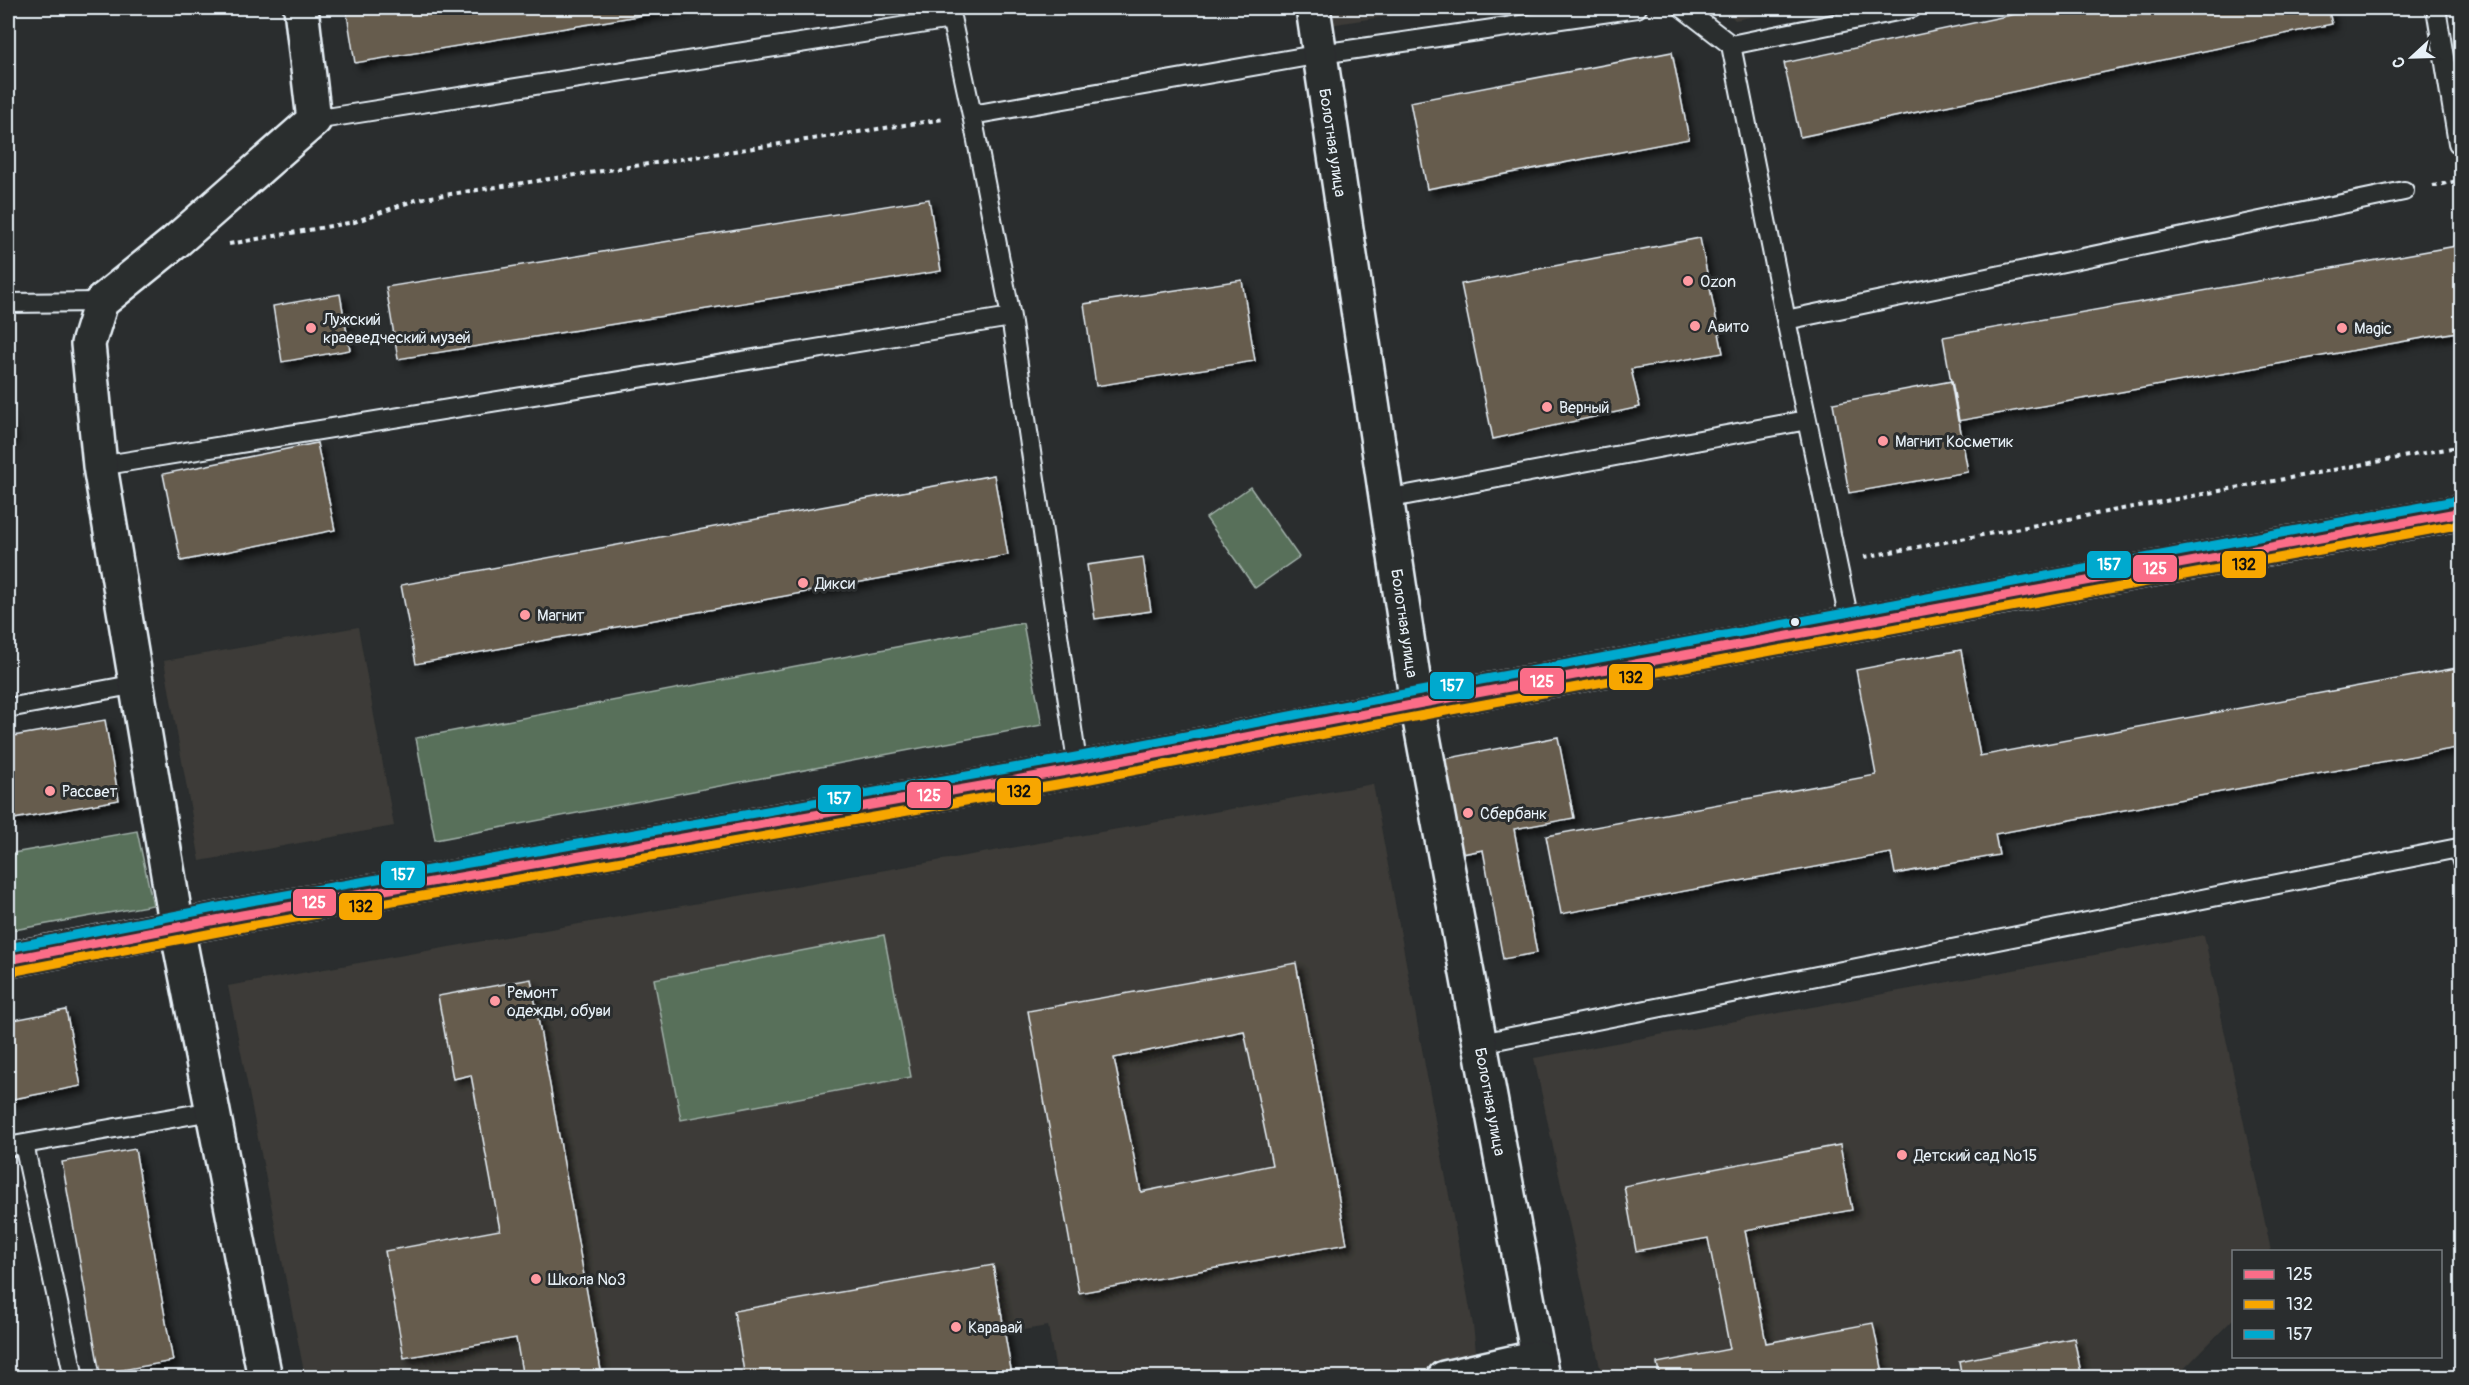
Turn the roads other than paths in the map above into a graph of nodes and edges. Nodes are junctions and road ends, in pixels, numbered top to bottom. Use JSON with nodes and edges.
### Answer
{"nodes":[{"id":1,"x":301,"y":8,"type":"edge"},
{"id":2,"x":1313,"y":8,"type":"edge"},
{"id":3,"x":1637,"y":8,"type":"edge"},
{"id":4,"x":1683,"y":8,"type":"edge"},
{"id":5,"x":1912,"y":8,"type":"edge"},
{"id":6,"x":2436,"y":8,"type":"edge"},
{"id":7,"x":950,"y":13,"type":"edge"},
{"id":8,"x":1731,"y":45,"type":"junction"},
{"id":9,"x":1321,"y":54,"type":"junction"},
{"id":10,"x":972,"y":115,"type":"junction"},
{"id":11,"x":314,"y":120,"type":"junction"},
{"id":12,"x":2458,"y":143,"type":"dead end"},
{"id":13,"x":2404,"y":191,"type":"dead end"},
{"id":14,"x":101,"y":302,"type":"junction"},
{"id":15,"x":8,"y":303,"type":"edge"},
{"id":16,"x":1011,"y":317,"type":"junction"},
{"id":17,"x":1786,"y":320,"type":"junction"},
{"id":18,"x":1807,"y":420,"type":"junction"},
{"id":19,"x":100,"y":466,"type":"junction"},
{"id":20,"x":1386,"y":499,"type":"junction"},
{"id":21,"x":2462,"y":512,"type":"edge"},
{"id":22,"x":1850,"y":625,"type":"junction"},
{"id":23,"x":137,"y":684,"type":"junction"},
{"id":24,"x":1416,"y":704,"type":"junction"},
{"id":25,"x":8,"y":708,"type":"edge"},
{"id":26,"x":1077,"y":769,"type":"junction"},
{"id":27,"x":2462,"y":862,"type":"edge"},
{"id":28,"x":177,"y":928,"type":"junction"},
{"id":29,"x":8,"y":960,"type":"edge"},
{"id":30,"x":1481,"y":1043,"type":"junction"},
{"id":31,"x":212,"y":1110,"type":"junction"},
{"id":32,"x":16,"y":1146,"type":"edge"},
{"id":33,"x":1540,"y":1367,"type":"edge"},
{"id":34,"x":74,"y":1377,"type":"edge"},
{"id":35,"x":265,"y":1377,"type":"edge"},
{"id":36,"x":1444,"y":1377,"type":"edge"}],
"edges":[{"from":1,"to":11,"type":"street"},
{"from":2,"to":9,"type":"street","name":"Болотная улица"},
{"from":3,"to":9,"type":"lane"},
{"from":4,"to":8,"type":"lane"},
{"from":5,"to":8,"type":"lane"},
{"from":6,"to":12,"type":"lane"},
{"from":7,"to":10,"type":"lane"},
{"from":7,"to":11,"type":"lane"},
{"from":8,"to":17,"type":"lane"},
{"from":9,"to":10,"type":"lane"},
{"from":9,"to":20,"type":"street","name":"Болотная улица"},
{"from":10,"to":16,"type":"lane"},
{"from":11,"to":14,"type":"street"},
{"from":13,"to":17,"type":"lane"},
{"from":14,"to":15,"type":"lane"},
{"from":14,"to":19,"type":"street"},
{"from":16,"to":19,"type":"lane"},
{"from":16,"to":26,"type":"lane"},
{"from":17,"to":18,"type":"lane"},
{"from":18,"to":20,"type":"lane"},
{"from":18,"to":22,"type":"lane"},
{"from":19,"to":23,"type":"street"},
{"from":20,"to":24,"type":"street","name":"Болотная улица"},
{"from":21,"to":22,"type":"street"},
{"from":22,"to":24,"type":"street"},
{"from":23,"to":25,"type":"lane"},
{"from":23,"to":28,"type":"street"},
{"from":24,"to":26,"type":"street"},
{"from":24,"to":30,"type":"street","name":"Болотная улица"},
{"from":26,"to":28,"type":"street"},
{"from":27,"to":30,"type":"lane"},
{"from":28,"to":29,"type":"street"},
{"from":28,"to":31,"type":"street"},
{"from":30,"to":33,"type":"street","name":"Болотная улица"},
{"from":31,"to":32,"type":"lane"},
{"from":31,"to":35,"type":"street"},
{"from":32,"to":34,"type":"lane"},
{"from":33,"to":36,"type":"street"}]}
